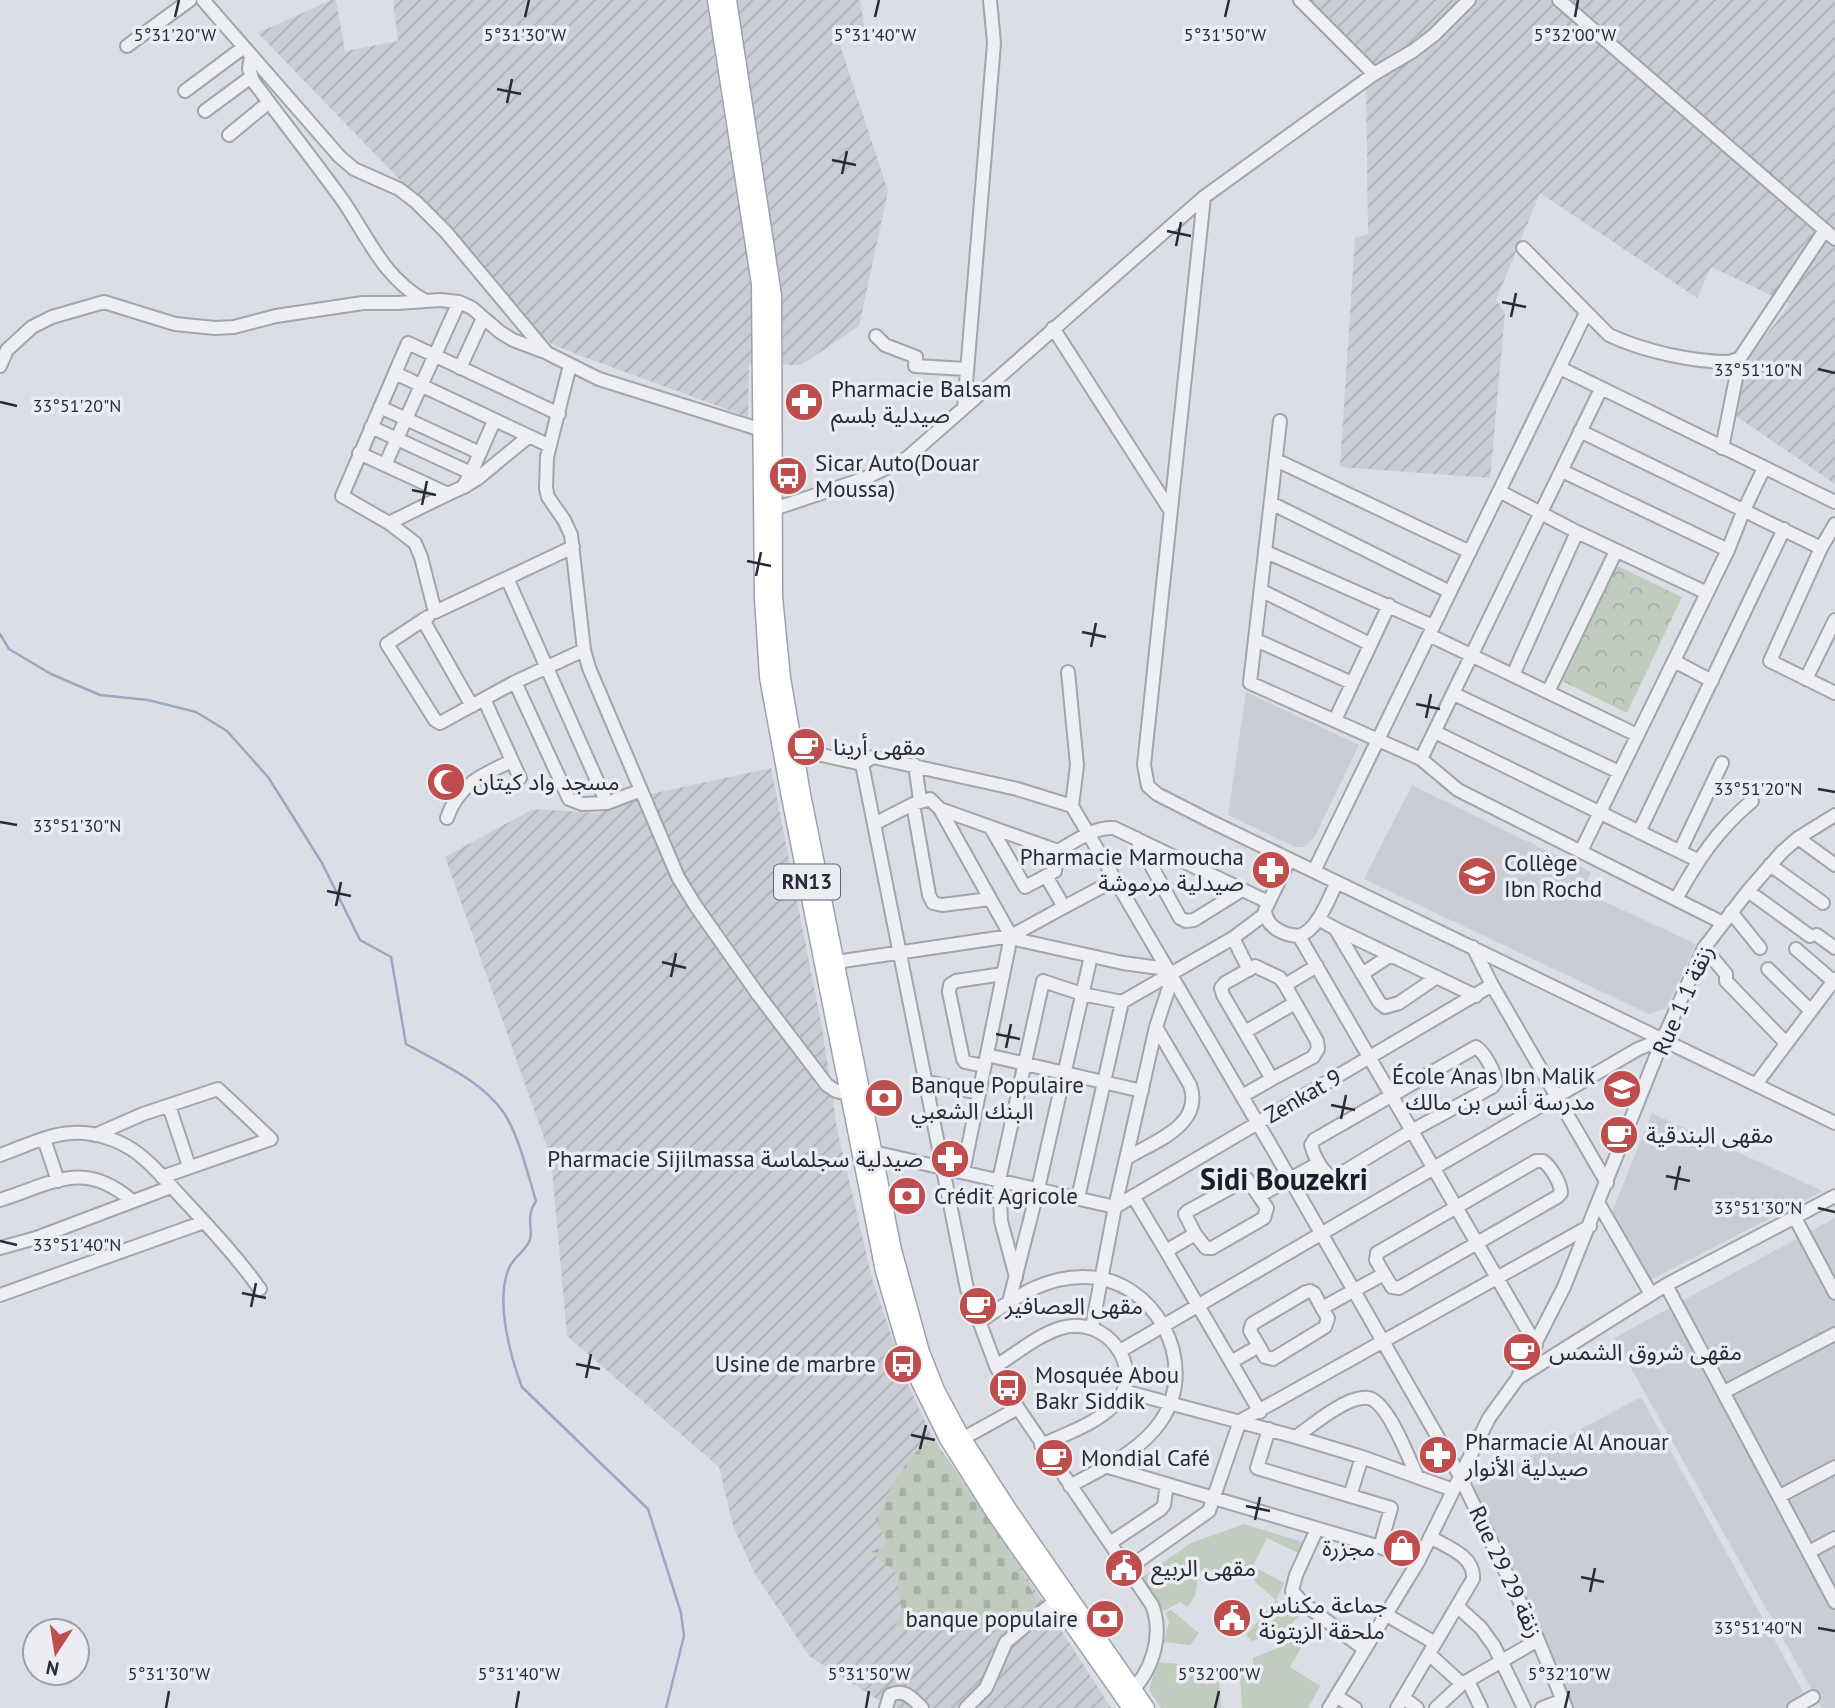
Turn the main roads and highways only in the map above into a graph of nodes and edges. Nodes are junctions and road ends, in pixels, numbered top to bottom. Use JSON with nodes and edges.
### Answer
{"nodes":[{"id":1,"x":716,"y":0,"type":"edge"},
{"id":2,"x":728,"y":0,"type":"edge"},
{"id":3,"x":1060,"y":1596,"type":"junction"},
{"id":4,"x":1129,"y":1698,"type":"edge"},
{"id":5,"x":1146,"y":1708,"type":"edge"}],
"edges":[{"from":1,"to":3,"type":"main road","number":"RN13"},
{"from":2,"to":3,"type":"main road","number":"RN13"},
{"from":3,"to":4,"type":"main road","number":"RN13"},
{"from":4,"to":5,"type":"main road","number":"RN13"}]}
